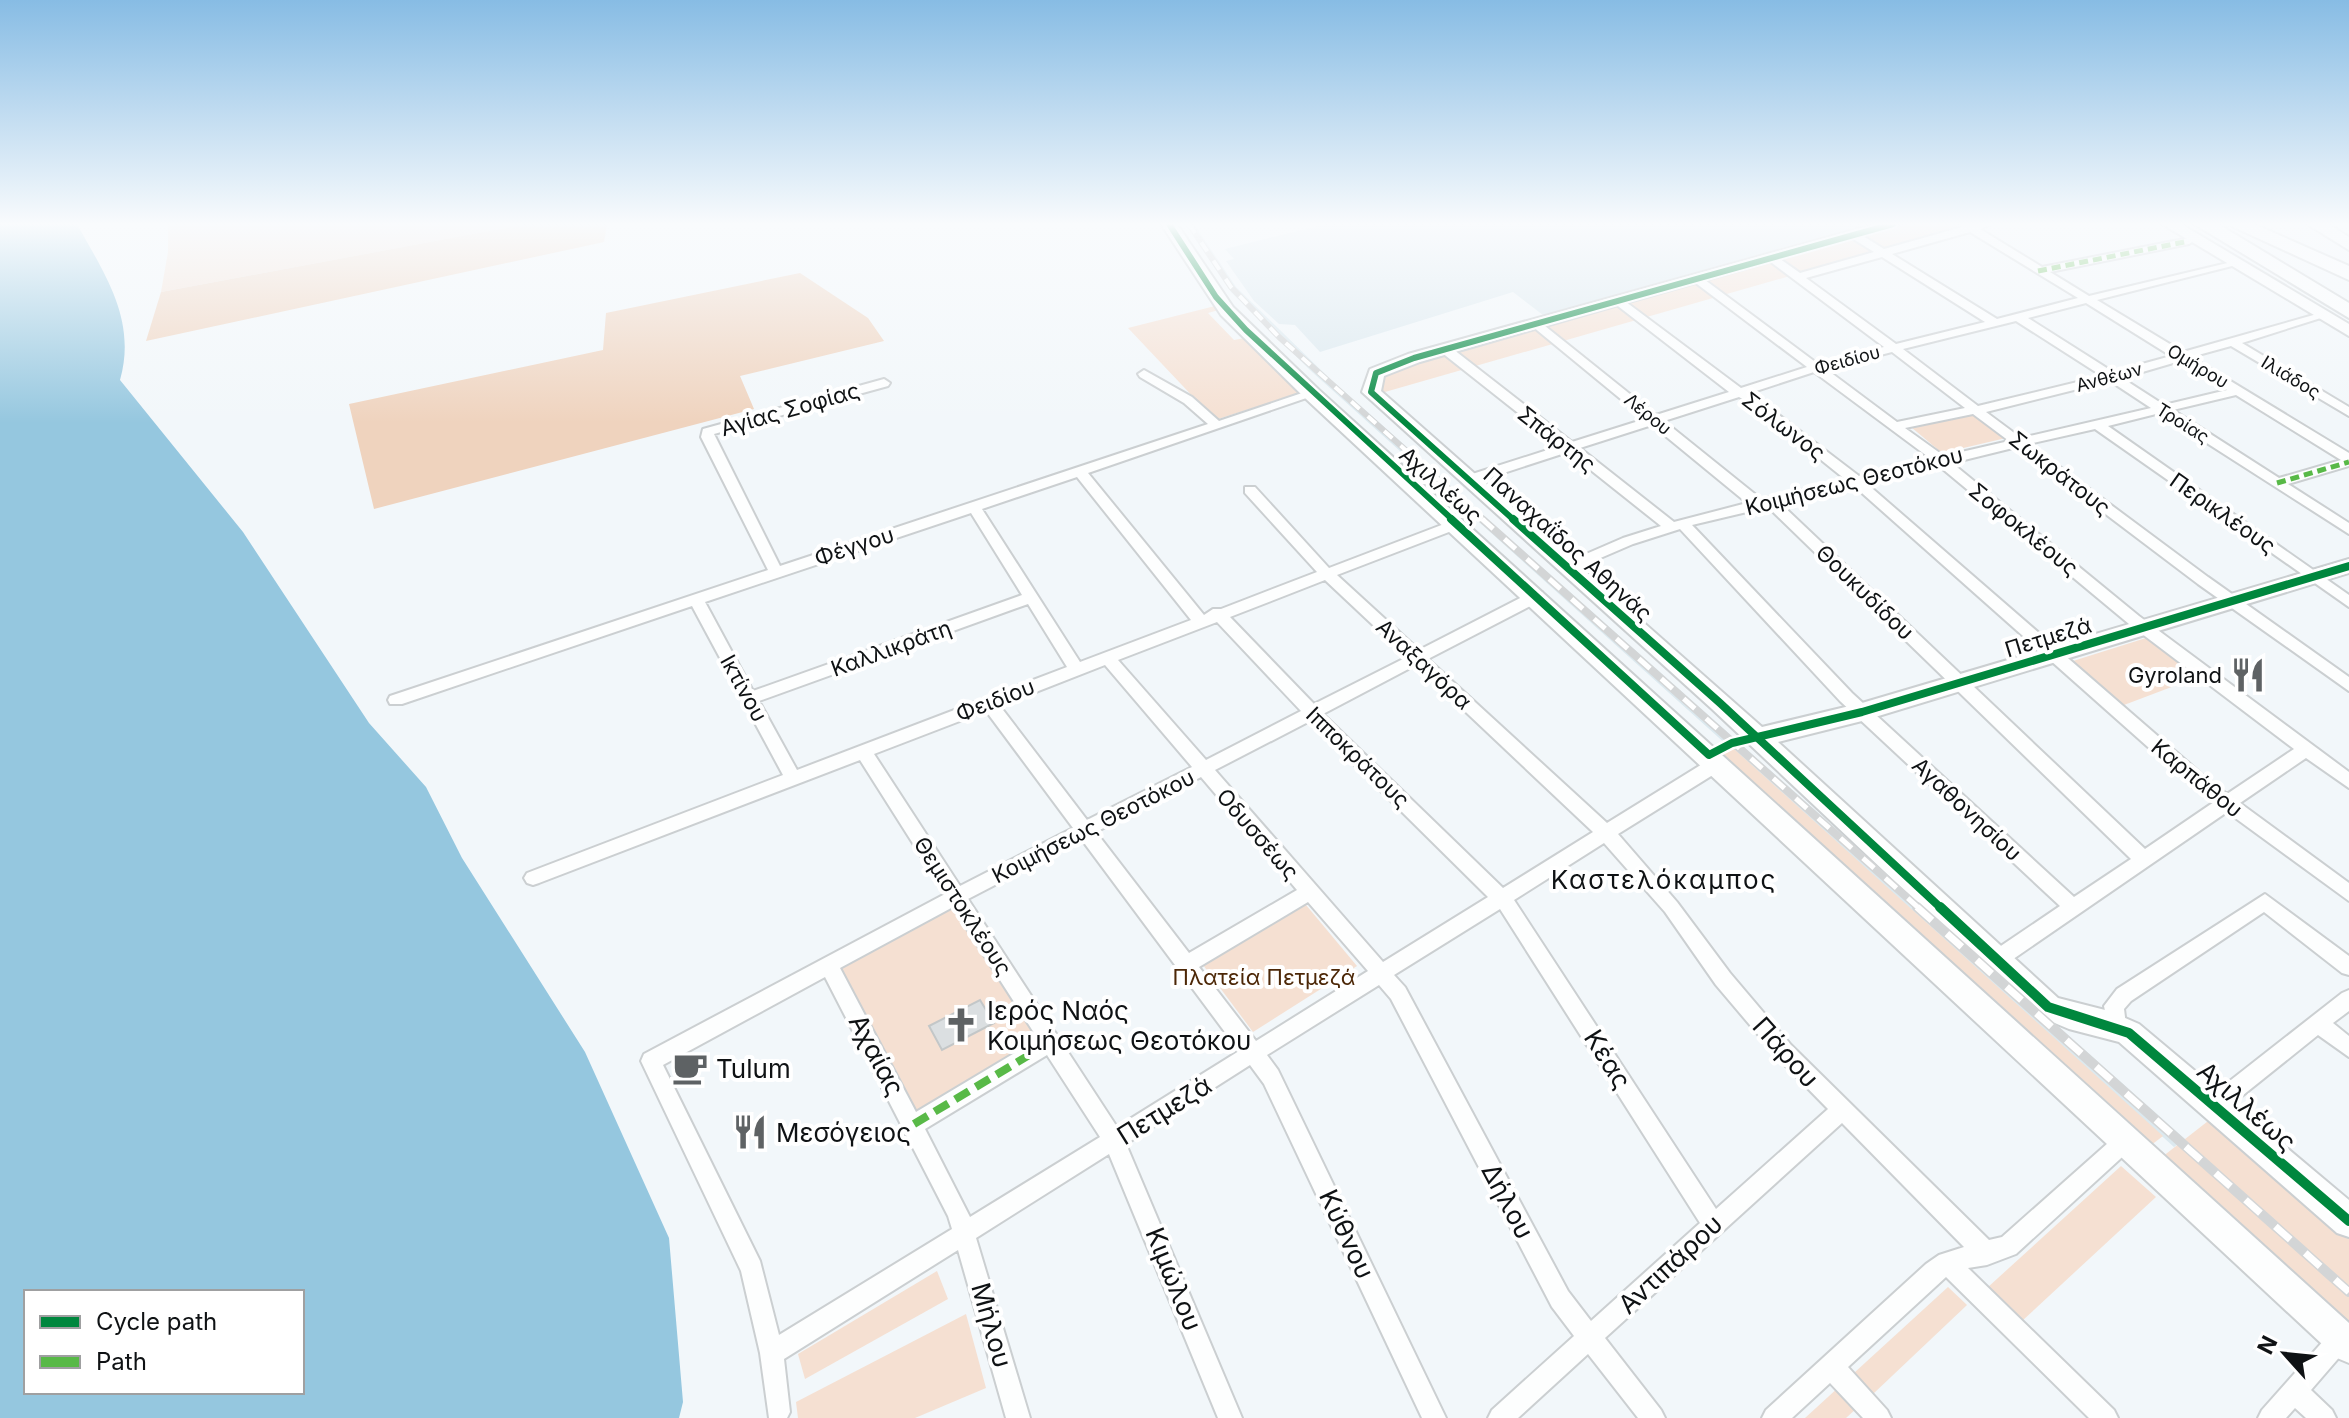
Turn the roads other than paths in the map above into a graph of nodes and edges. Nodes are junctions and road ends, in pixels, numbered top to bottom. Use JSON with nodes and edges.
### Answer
{"nodes":[{"id":1,"x":1212,"y":290,"type":"edge"},
{"id":2,"x":1657,"y":290,"type":"edge"},
{"id":3,"x":1712,"y":290,"type":"edge"},
{"id":4,"x":1816,"y":290,"type":"edge"},
{"id":5,"x":1943,"y":290,"type":"edge"},
{"id":6,"x":2070,"y":290,"type":"edge"},
{"id":7,"x":2121,"y":290,"type":"edge"},
{"id":8,"x":2278,"y":290,"type":"edge"},
{"id":9,"x":2313,"y":290,"type":"edge"},
{"id":10,"x":2085,"y":299,"type":"junction"},
{"id":11,"x":1618,"y":301,"type":"junction"},
{"id":12,"x":2349,"y":312,"type":"edge"},
{"id":13,"x":2017,"y":316,"type":"junction"},
{"id":14,"x":2321,"y":316,"type":"junction"},
{"id":15,"x":1994,"y":322,"type":"junction"},
{"id":16,"x":1536,"y":324,"type":"junction"},
{"id":17,"x":2349,"y":331,"type":"edge"},
{"id":18,"x":2233,"y":342,"type":"junction"},
{"id":19,"x":1894,"y":347,"type":"junction"},
{"id":20,"x":1445,"y":349,"type":"junction"},
{"id":21,"x":2182,"y":357,"type":"junction"},
{"id":22,"x":1815,"y":368,"type":"junction"},
{"id":23,"x":1144,"y":374,"type":"dead end"},
{"id":24,"x":2111,"y":377,"type":"junction"},
{"id":25,"x":884,"y":383,"type":"dead end"},
{"id":26,"x":2238,"y":391,"type":"junction"},
{"id":27,"x":1739,"y":392,"type":"junction"},
{"id":28,"x":1312,"y":394,"type":"junction"},
{"id":29,"x":1976,"y":409,"type":"junction"},
{"id":30,"x":2160,"y":409,"type":"junction"},
{"id":31,"x":2349,"y":412,"type":"edge"},
{"id":32,"x":1653,"y":418,"type":"junction"},
{"id":33,"x":2097,"y":424,"type":"junction"},
{"id":34,"x":1217,"y":426,"type":"junction"},
{"id":35,"x":1894,"y":426,"type":"junction"},
{"id":36,"x":2019,"y":442,"type":"junction"},
{"id":37,"x":1568,"y":447,"type":"junction"},
{"id":38,"x":1940,"y":460,"type":"junction"},
{"id":39,"x":2349,"y":460,"type":"edge"},
{"id":40,"x":1080,"y":472,"type":"junction"},
{"id":41,"x":1468,"y":480,"type":"junction"},
{"id":42,"x":1857,"y":482,"type":"junction"},
{"id":43,"x":2277,"y":483,"type":"junction"},
{"id":44,"x":1250,"y":490,"type":"dead end"},
{"id":45,"x":1765,"y":503,"type":"junction"},
{"id":46,"x":974,"y":507,"type":"junction"},
{"id":47,"x":1457,"y":524,"type":"junction"},
{"id":48,"x":1677,"y":525,"type":"junction"},
{"id":49,"x":2349,"y":529,"type":"edge"},
{"id":50,"x":2349,"y":566,"type":"edge"},
{"id":51,"x":1568,"y":567,"type":"junction"},
{"id":52,"x":776,"y":572,"type":"junction"},
{"id":53,"x":1325,"y":572,"type":"junction"},
{"id":54,"x":2312,"y":577,"type":"junction"},
{"id":55,"x":1537,"y":596,"type":"junction"},
{"id":56,"x":1032,"y":597,"type":"junction"},
{"id":57,"x":695,"y":598,"type":"junction"},
{"id":58,"x":2229,"y":602,"type":"junction"},
{"id":59,"x":2349,"y":602,"type":"edge"},
{"id":60,"x":1218,"y":613,"type":"junction"},
{"id":61,"x":1200,"y":621,"type":"junction"},
{"id":62,"x":2139,"y":623,"type":"junction"},
{"id":63,"x":2053,"y":654,"type":"junction"},
{"id":64,"x":1107,"y":657,"type":"junction"},
{"id":65,"x":1418,"y":658,"type":"junction"},
{"id":66,"x":1076,"y":669,"type":"junction"},
{"id":67,"x":1959,"y":683,"type":"junction"},
{"id":68,"x":2349,"y":685,"type":"edge"},
{"id":69,"x":750,"y":698,"type":"junction"},
{"id":70,"x":396,"y":700,"type":"dead end"},
{"id":71,"x":989,"y":703,"type":"junction"},
{"id":72,"x":1862,"y":712,"type":"junction"},
{"id":73,"x":1312,"y":713,"type":"junction"},
{"id":74,"x":1756,"y":738,"type":"junction"},
{"id":75,"x":2306,"y":749,"type":"junction"},
{"id":76,"x":863,"y":751,"type":"junction"},
{"id":77,"x":1718,"y":763,"type":"junction"},
{"id":78,"x":1202,"y":770,"type":"junction"},
{"id":79,"x":793,"y":778,"type":"junction"},
{"id":80,"x":2349,"y":781,"type":"edge"},
{"id":81,"x":2225,"y":802,"type":"junction"},
{"id":82,"x":1086,"y":830,"type":"junction"},
{"id":83,"x":1605,"y":832,"type":"junction"},
{"id":84,"x":2142,"y":858,"type":"junction"},
{"id":85,"x":533,"y":878,"type":"dead end"},
{"id":86,"x":1309,"y":892,"type":"junction"},
{"id":87,"x":2349,"y":893,"type":"edge"},
{"id":88,"x":957,"y":896,"type":"junction"},
{"id":89,"x":1501,"y":896,"type":"junction"},
{"id":90,"x":2073,"y":907,"type":"junction"},
{"id":91,"x":1996,"y":960,"type":"junction"},
{"id":92,"x":1187,"y":964,"type":"junction"},
{"id":93,"x":829,"y":966,"type":"junction"},
{"id":94,"x":2349,"y":967,"type":"edge"},
{"id":95,"x":1380,"y":973,"type":"junction"},
{"id":96,"x":2349,"y":999,"type":"edge"},
{"id":97,"x":2318,"y":1023,"type":"junction"},
{"id":98,"x":2116,"y":1025,"type":"junction"},
{"id":99,"x":1051,"y":1042,"type":"junction"},
{"id":100,"x":2349,"y":1048,"type":"edge"},
{"id":101,"x":1255,"y":1053,"type":"junction"},
{"id":102,"x":2215,"y":1105,"type":"junction"},
{"id":103,"x":1841,"y":1111,"type":"junction"},
{"id":104,"x":914,"y":1124,"type":"junction"},
{"id":105,"x":1114,"y":1141,"type":"junction"},
{"id":106,"x":2124,"y":1142,"type":"junction"},
{"id":107,"x":2349,"y":1221,"type":"edge"},
{"id":108,"x":1713,"y":1224,"type":"junction"},
{"id":109,"x":965,"y":1232,"type":"junction"},
{"id":110,"x":1987,"y":1254,"type":"junction"},
{"id":111,"x":1947,"y":1263,"type":"junction"},
{"id":112,"x":1588,"y":1339,"type":"junction"},
{"id":113,"x":2345,"y":1342,"type":"edge"},
{"id":114,"x":772,"y":1353,"type":"junction"},
{"id":115,"x":1831,"y":1366,"type":"junction"},
{"id":116,"x":2294,"y":1391,"type":"junction"},
{"id":117,"x":778,"y":1412,"type":"dead end"},
{"id":118,"x":1018,"y":1418,"type":"edge"},
{"id":119,"x":1230,"y":1418,"type":"edge"},
{"id":120,"x":1434,"y":1418,"type":"edge"},
{"id":121,"x":1500,"y":1418,"type":"edge"},
{"id":122,"x":1653,"y":1418,"type":"edge"},
{"id":123,"x":1774,"y":1418,"type":"edge"},
{"id":124,"x":1879,"y":1418,"type":"edge"},
{"id":125,"x":2106,"y":1418,"type":"edge"},
{"id":126,"x":2270,"y":1418,"type":"edge"},
{"id":127,"x":2324,"y":1418,"type":"edge"}],
"edges":[{"from":1,"to":28,"type":"street","name":"Αχιλλέως"},
{"from":2,"to":11,"type":"street"},
{"from":3,"to":22,"type":"street","name":"Σοφοκλέους"},
{"from":4,"to":19,"type":"street","name":"Σωκράτους"},
{"from":5,"to":15,"type":"street"},
{"from":6,"to":10,"type":"street","name":"Ομήρου"},
{"from":7,"to":10,"type":"street","name":"Φειδίου"},
{"from":8,"to":14,"type":"street"},
{"from":9,"to":12,"type":"highway"},
{"from":10,"to":13,"type":"street","name":"Φειδίου"},
{"from":10,"to":21,"type":"street","name":"Ομήρου"},
{"from":11,"to":16,"type":"street"},
{"from":11,"to":27,"type":"street","name":"Σόλωνος"},
{"from":13,"to":15,"type":"street","name":"Φειδίου"},
{"from":13,"to":24,"type":"street","name":"Τροίας"},
{"from":14,"to":17,"type":"street"},
{"from":14,"to":18,"type":"street","name":"Ανθέων"},
{"from":15,"to":19,"type":"street","name":"Φειδίου"},
{"from":16,"to":20,"type":"street"},
{"from":16,"to":32,"type":"street","name":"Λέρου"},
{"from":18,"to":21,"type":"street","name":"Ανθέων"},
{"from":18,"to":31,"type":"street","name":"Ιλιάδος"},
{"from":19,"to":22,"type":"street","name":"Φειδίου"},
{"from":19,"to":29,"type":"street","name":"Σωκράτους"},
{"from":20,"to":37,"type":"street","name":"Σπάρτης"},
{"from":20,"to":41,"type":"street","name":"Παναχαΐδος Αθηνάς"},
{"from":21,"to":24,"type":"street","name":"Ανθέων"},
{"from":21,"to":26,"type":"street","name":"Ομήρου"},
{"from":22,"to":27,"type":"street","name":"Φειδίου"},
{"from":22,"to":35,"type":"street","name":"Σοφοκλέους"},
{"from":23,"to":34,"type":"street"},
{"from":24,"to":29,"type":"street","name":"Ανθέων"},
{"from":24,"to":30,"type":"street","name":"Τροίας"},
{"from":25,"to":52,"type":"street","name":"Αγίας Σοφίας"},
{"from":26,"to":30,"type":"street","name":"Κοιμήσεως Θεοτόκου"},
{"from":26,"to":39,"type":"street","name":"Ομήρου"},
{"from":27,"to":32,"type":"street","name":"Φειδίου"},
{"from":27,"to":42,"type":"street","name":"Σόλωνος"},
{"from":28,"to":34,"type":"street","name":"Φέγγου"},
{"from":28,"to":47,"type":"street","name":"Αχιλλέως"},
{"from":29,"to":35,"type":"street","name":"Ανθέων"},
{"from":29,"to":36,"type":"street","name":"Σωκράτους"},
{"from":30,"to":33,"type":"street","name":"Κοιμήσεως Θεοτόκου"},
{"from":30,"to":43,"type":"street","name":"Τροίας"},
{"from":32,"to":37,"type":"street","name":"Φειδίου"},
{"from":32,"to":45,"type":"street","name":"Λέρου"},
{"from":33,"to":36,"type":"street","name":"Κοιμήσεως Θεοτόκου"},
{"from":33,"to":54,"type":"street","name":"Περικλέους"},
{"from":34,"to":40,"type":"street","name":"Φέγγου"},
{"from":35,"to":38,"type":"street","name":"Σοφοκλέους"},
{"from":36,"to":38,"type":"street","name":"Κοιμήσεως Θεοτόκου"},
{"from":36,"to":58,"type":"street","name":"Σωκράτους"},
{"from":37,"to":41,"type":"street","name":"Φειδίου"},
{"from":37,"to":48,"type":"street","name":"Σπάρτης"},
{"from":38,"to":42,"type":"street","name":"Κοιμήσεως Θεοτόκου"},
{"from":38,"to":62,"type":"street","name":"Σοφοκλέους"},
{"from":39,"to":43,"type":"street"},
{"from":40,"to":46,"type":"street","name":"Φέγγου"},
{"from":40,"to":61,"type":"street"},
{"from":41,"to":51,"type":"street","name":"Παναχαΐδος Αθηνάς"},
{"from":42,"to":45,"type":"street","name":"Κοιμήσεως Θεοτόκου"},
{"from":42,"to":63,"type":"street","name":"Σόλωνος"},
{"from":43,"to":49,"type":"street","name":"Τροίας"},
{"from":44,"to":53,"type":"street","name":"Αναξαγόρα"},
{"from":45,"to":48,"type":"street","name":"Κοιμήσεως Θεοτόκου"},
{"from":45,"to":67,"type":"street","name":"Θουκυδίδου"},
{"from":46,"to":52,"type":"street","name":"Φέγγου"},
{"from":46,"to":56,"type":"street"},
{"from":47,"to":53,"type":"street","name":"Φειδίου"},
{"from":47,"to":55,"type":"street","name":"Αχιλλέως"},
{"from":48,"to":51,"type":"street","name":"Κοιμήσεως Θεοτόκου"},
{"from":48,"to":72,"type":"street","name":"Σπάρτης"},
{"from":50,"to":54,"type":"street","name":"Πετμεζά"},
{"from":51,"to":74,"type":"street","name":"Παναχαΐδος Αθηνάς"},
{"from":52,"to":57,"type":"street","name":"Φέγγου"},
{"from":53,"to":60,"type":"street","name":"Φειδίου"},
{"from":53,"to":65,"type":"street","name":"Αναξαγόρα"},
{"from":54,"to":58,"type":"street","name":"Πετμεζά"},
{"from":54,"to":59,"type":"street","name":"Περικλέους"},
{"from":55,"to":65,"type":"street","name":"Κοιμήσεως Θεοτόκου"},
{"from":55,"to":77,"type":"street","name":"Αχιλλέως"},
{"from":56,"to":66,"type":"street"},
{"from":56,"to":69,"type":"street","name":"Καλλικράτη"},
{"from":57,"to":69,"type":"street","name":"Ικτίνου"},
{"from":57,"to":70,"type":"street","name":"Φέγγου"},
{"from":58,"to":62,"type":"street","name":"Πετμεζά"},
{"from":58,"to":68,"type":"street","name":"Σωκράτους"},
{"from":60,"to":61,"type":"street","name":"Φειδίου"},
{"from":60,"to":73,"type":"street","name":"Ιπποκράτους"},
{"from":61,"to":64,"type":"street","name":"Φειδίου"},
{"from":62,"to":63,"type":"street","name":"Πετμεζά"},
{"from":62,"to":75,"type":"street","name":"Σοφοκλέους"},
{"from":63,"to":67,"type":"street","name":"Πετμεζά"},
{"from":63,"to":81,"type":"street","name":"Καρπάθου"},
{"from":64,"to":66,"type":"street","name":"Φειδίου"},
{"from":64,"to":78,"type":"street","name":"Οδυσσέως"},
{"from":65,"to":73,"type":"street","name":"Κοιμήσεως Θεοτόκου"},
{"from":65,"to":83,"type":"street","name":"Αναξαγόρα"},
{"from":66,"to":71,"type":"street","name":"Φειδίου"},
{"from":67,"to":72,"type":"street","name":"Πετμεζά"},
{"from":67,"to":84,"type":"street"},
{"from":69,"to":79,"type":"street","name":"Ικτίνου"},
{"from":71,"to":76,"type":"street","name":"Φειδίου"},
{"from":71,"to":82,"type":"street","name":"Κύθνου"},
{"from":72,"to":74,"type":"street","name":"Πετμεζά"},
{"from":72,"to":90,"type":"street","name":"Αγαθονησίου"},
{"from":73,"to":78,"type":"street","name":"Κοιμήσεως Θεοτόκου"},
{"from":73,"to":89,"type":"street","name":"Ιπποκράτους"},
{"from":74,"to":91,"type":"street","name":"Παναχαΐδος Αθηνάς"},
{"from":75,"to":80,"type":"street","name":"Σοφοκλέους"},
{"from":75,"to":81,"type":"street"},
{"from":76,"to":79,"type":"street","name":"Φειδίου"},
{"from":76,"to":88,"type":"street","name":"Θεμιστοκλέους"},
{"from":77,"to":83,"type":"street","name":"Πετμεζά"},
{"from":77,"to":106,"type":"street","name":"Αχιλλέως"},
{"from":78,"to":82,"type":"street","name":"Κοιμήσεως Θεοτόκου"},
{"from":78,"to":86,"type":"street","name":"Οδυσσέως"},
{"from":79,"to":85,"type":"street","name":"Φειδίου"},
{"from":81,"to":84,"type":"street"},
{"from":81,"to":87,"type":"street","name":"Καρπάθου"},
{"from":82,"to":88,"type":"street","name":"Κοιμήσεως Θεοτόκου"},
{"from":82,"to":92,"type":"street","name":"Κύθνου"},
{"from":83,"to":89,"type":"street","name":"Πετμεζά"},
{"from":83,"to":103,"type":"street","name":"Πάρου"},
{"from":84,"to":90,"type":"street"},
{"from":86,"to":92,"type":"street"},
{"from":86,"to":95,"type":"street","name":"Οδυσσέως"},
{"from":88,"to":93,"type":"street","name":"Κοιμήσεως Θεοτόκου"},
{"from":88,"to":99,"type":"street","name":"Θεμιστοκλέους"},
{"from":89,"to":95,"type":"street","name":"Πετμεζά"},
{"from":89,"to":108,"type":"street","name":"Κέας"},
{"from":90,"to":91,"type":"street"},
{"from":91,"to":98,"type":"street","name":"Παναχαΐδος Αθηνάς"},
{"from":92,"to":101,"type":"street","name":"Κύθνου"},
{"from":93,"to":104,"type":"street","name":"Αχαίας"},
{"from":93,"to":114,"type":"street","name":"Κοιμήσεως Θεοτόκου"},
{"from":94,"to":98,"type":"street"},
{"from":95,"to":101,"type":"street","name":"Πετμεζά"},
{"from":95,"to":112,"type":"street","name":"Δήλου"},
{"from":96,"to":97,"type":"street"},
{"from":97,"to":100,"type":"street"},
{"from":97,"to":102,"type":"street"},
{"from":98,"to":102,"type":"street","name":"Αχιλλέως"},
{"from":99,"to":104,"type":"street"},
{"from":99,"to":105,"type":"street","name":"Θεμιστοκλέους"},
{"from":101,"to":105,"type":"street","name":"Πετμεζά"},
{"from":101,"to":120,"type":"street","name":"Κύθνου"},
{"from":102,"to":107,"type":"street","name":"Αχιλλέως"},
{"from":103,"to":108,"type":"street","name":"Αντιπάρου"},
{"from":103,"to":110,"type":"street","name":"Πάρου"},
{"from":104,"to":109,"type":"street","name":"Αχαίας"},
{"from":105,"to":109,"type":"street","name":"Πετμεζά"},
{"from":105,"to":119,"type":"street","name":"Κιμώλου"},
{"from":106,"to":110,"type":"street"},
{"from":106,"to":113,"type":"street","name":"Αχιλλέως"},
{"from":108,"to":112,"type":"street","name":"Αντιπάρου"},
{"from":109,"to":114,"type":"street","name":"Πετμεζά"},
{"from":109,"to":118,"type":"street","name":"Μήλου"},
{"from":110,"to":111,"type":"street"},
{"from":111,"to":115,"type":"street"},
{"from":111,"to":125,"type":"street"},
{"from":112,"to":121,"type":"street","name":"Αντιπάρου"},
{"from":112,"to":122,"type":"street","name":"Δήλου"},
{"from":113,"to":116,"type":"street"},
{"from":114,"to":117,"type":"street"},
{"from":115,"to":123,"type":"street"},
{"from":115,"to":124,"type":"street"},
{"from":116,"to":126,"type":"street"},
{"from":116,"to":127,"type":"street"}]}
